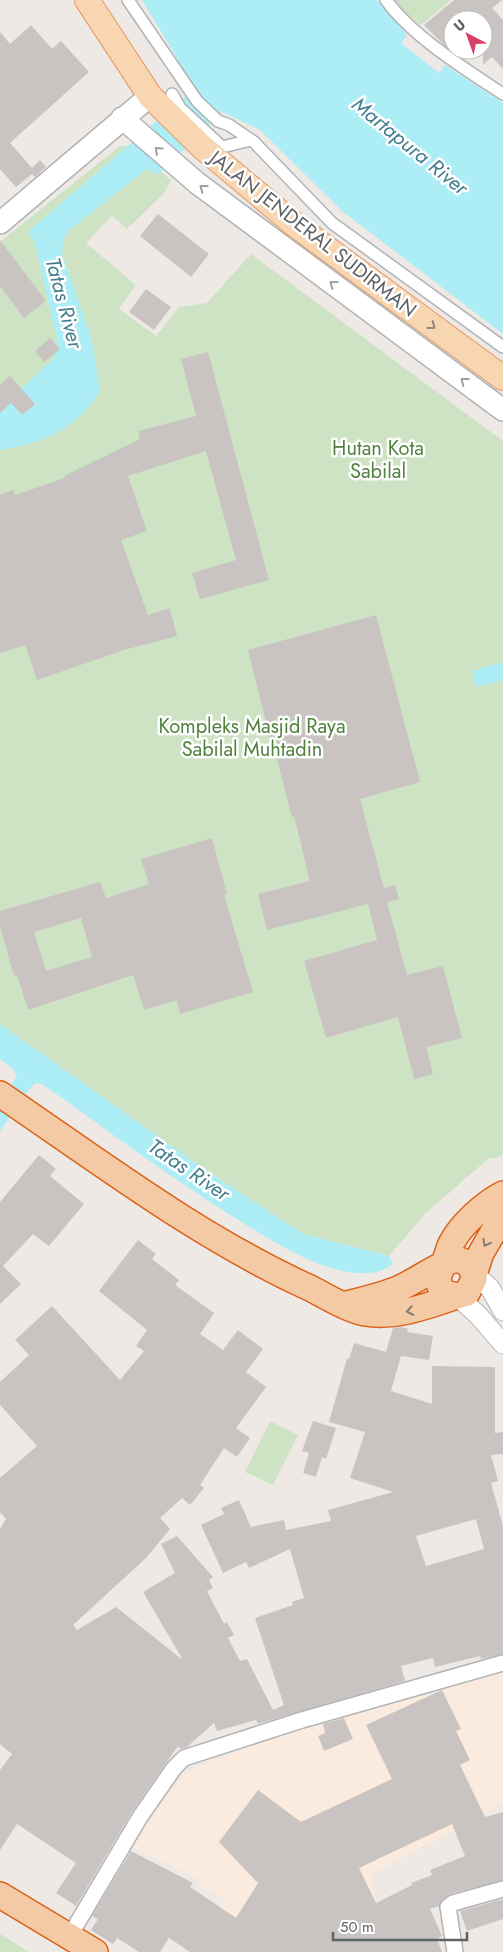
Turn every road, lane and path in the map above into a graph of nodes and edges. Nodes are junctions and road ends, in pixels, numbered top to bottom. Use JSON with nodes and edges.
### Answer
{"nodes":[{"id":1,"x":87,"y":0,"type":"edge"},
{"id":2,"x":128,"y":0,"type":"edge"},
{"id":3,"x":386,"y":0,"type":"edge"},
{"id":4,"x":503,"y":94,"type":"edge"},
{"id":5,"x":161,"y":99,"type":"junction"},
{"id":6,"x":130,"y":125,"type":"junction"},
{"id":7,"x":251,"y":140,"type":"junction"},
{"id":8,"x":205,"y":141,"type":"junction"},
{"id":9,"x":0,"y":223,"type":"edge"},
{"id":10,"x":503,"y":347,"type":"edge"},
{"id":11,"x":503,"y":378,"type":"edge"},
{"id":12,"x":503,"y":410,"type":"edge"},
{"id":13,"x":10,"y":1100,"type":"edge"},
{"id":14,"x":503,"y":1194,"type":"edge"},
{"id":15,"x":503,"y":1215,"type":"edge"},
{"id":16,"x":443,"y":1265,"type":"junction"},
{"id":17,"x":474,"y":1274,"type":"junction"},
{"id":18,"x":457,"y":1296,"type":"junction"},
{"id":19,"x":344,"y":1305,"type":"junction"},
{"id":20,"x":503,"y":1311,"type":"edge"},
{"id":21,"x":503,"y":1344,"type":"edge"},
{"id":22,"x":503,"y":1663,"type":"edge"},
{"id":23,"x":503,"y":1889,"type":"edge"},
{"id":24,"x":0,"y":1895,"type":"edge"},
{"id":25,"x":69,"y":1937,"type":"junction"},
{"id":26,"x":95,"y":1952,"type":"edge"},
{"id":27,"x":455,"y":1952,"type":"edge"}],
"edges":[{"from":1,"to":5,"type":"main road","name":"JALAN JENDERAL SUDIRMAN"},
{"from":2,"to":7,"type":"street"},
{"from":3,"to":4,"type":"street"},
{"from":5,"to":6,"type":"main road"},
{"from":5,"to":8,"type":"main road","name":"JALAN JENDERAL SUDIRMAN"},
{"from":6,"to":9,"type":"main road"},
{"from":12,"to":6,"type":"main road","name":"JALAN JENDERAL SUDIRMAN","one_way":true},
{"from":7,"to":8,"type":"street"},
{"from":7,"to":10,"type":"street"},
{"from":8,"to":11,"type":"main road","name":"JALAN JENDERAL SUDIRMAN","one_way":true},
{"from":13,"to":19,"type":"highway"},
{"from":14,"to":16,"type":"highway"},
{"from":15,"to":17,"type":"highway","one_way":true},
{"from":16,"to":17,"type":"highway"},
{"from":16,"to":18,"type":"highway"},
{"from":16,"to":19,"type":"highway"},
{"from":17,"to":18,"type":"highway"},
{"from":17,"to":20,"type":"street"},
{"from":18,"to":19,"type":"highway","one_way":true},
{"from":18,"to":21,"type":"street"},
{"from":22,"to":25,"type":"street"},
{"from":23,"to":27,"type":"street"},
{"from":24,"to":25,"type":"highway"},
{"from":25,"to":26,"type":"highway"}]}
